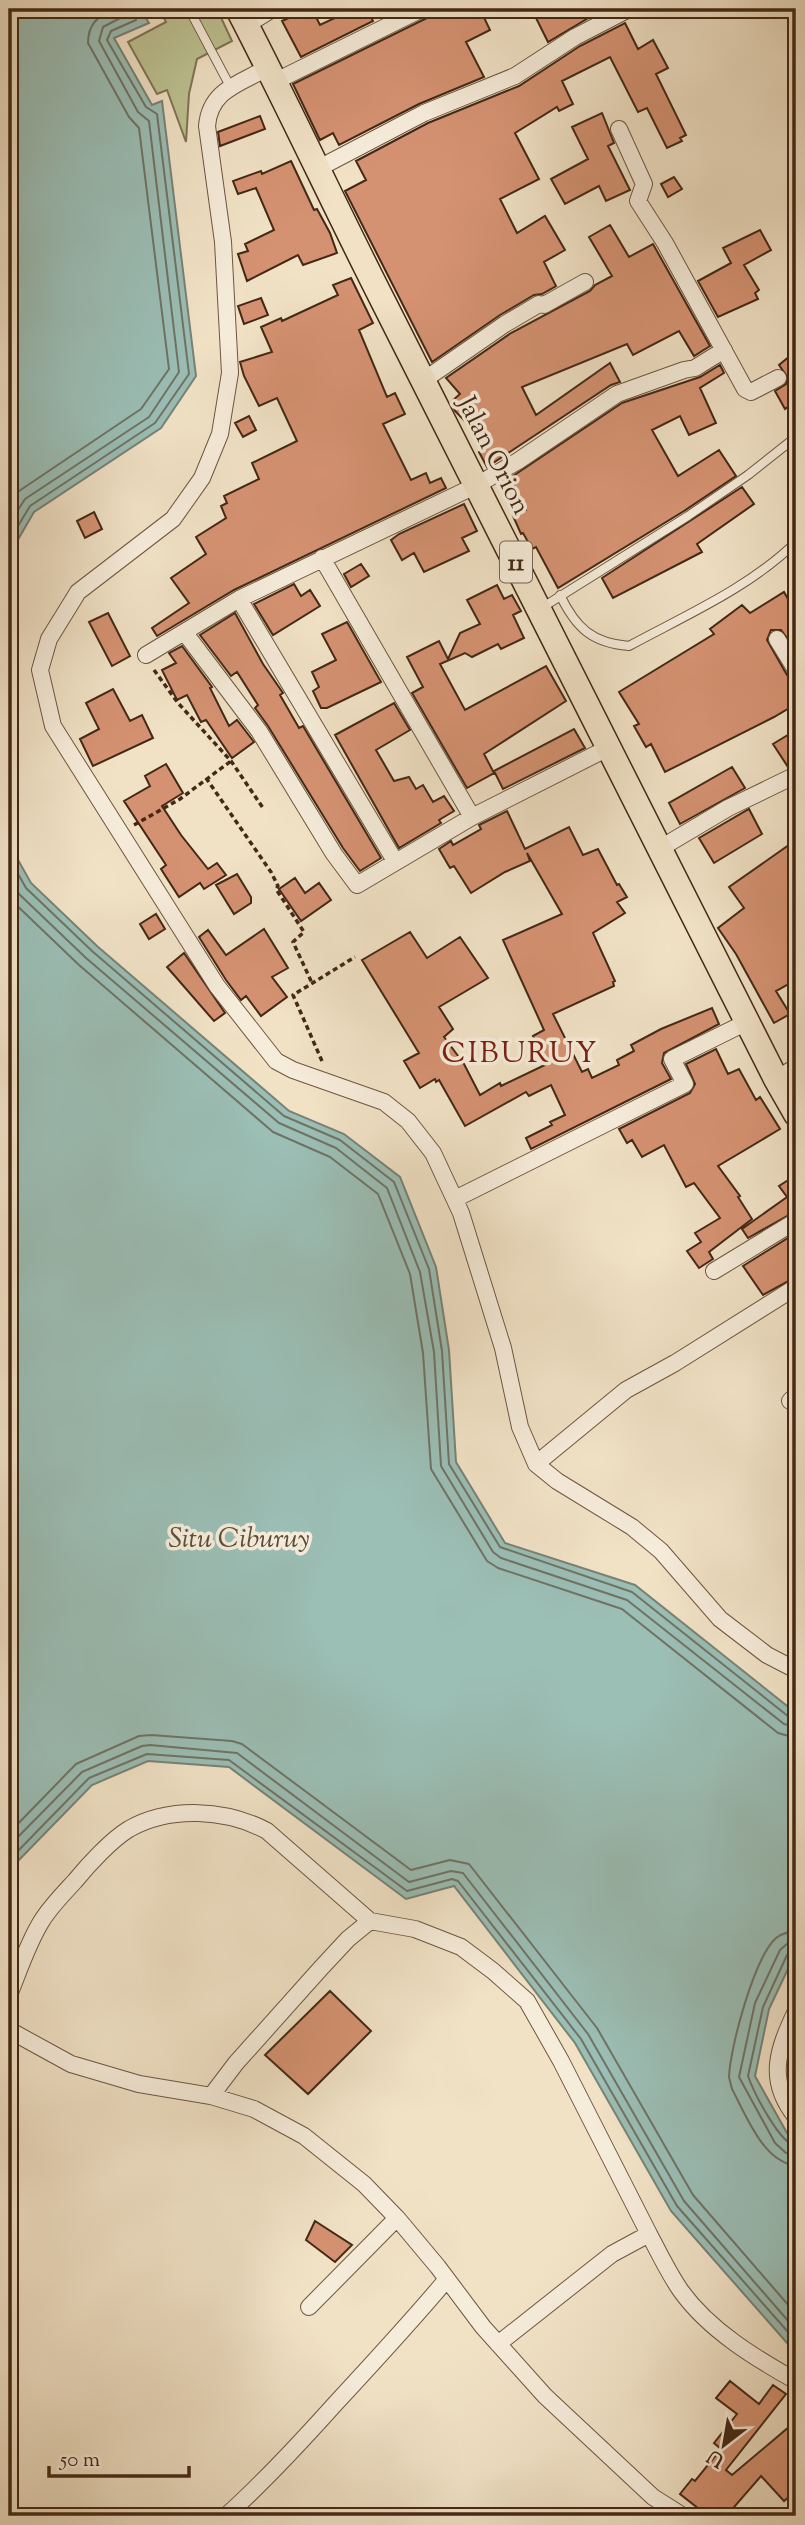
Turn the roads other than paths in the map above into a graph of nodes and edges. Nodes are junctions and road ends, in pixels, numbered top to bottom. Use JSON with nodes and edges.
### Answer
{"nodes":[{"id":1,"x":189,"y":9,"type":"edge"},
{"id":2,"x":280,"y":9,"type":"edge"},
{"id":3,"x":422,"y":9,"type":"edge"},
{"id":4,"x":629,"y":9,"type":"edge"},
{"id":5,"x":243,"y":19,"type":"edge"},
{"id":6,"x":271,"y":75,"type":"junction"},
{"id":7,"x":231,"y":88,"type":"junction"},
{"id":8,"x":619,"y":129,"type":"dead end"},
{"id":9,"x":319,"y":168,"type":"junction"},
{"id":10,"x":585,"y":282,"type":"dead end"},
{"id":11,"x":724,"y":351,"type":"junction"},
{"id":12,"x":778,"y":377,"type":"dead end"},
{"id":13,"x":424,"y":380,"type":"junction"},
{"id":14,"x":796,"y":437,"type":"edge"},
{"id":15,"x":477,"y":485,"type":"junction"},
{"id":16,"x":796,"y":542,"type":"edge"},
{"id":17,"x":322,"y":558,"type":"junction"},
{"id":18,"x":239,"y":599,"type":"junction"},
{"id":19,"x":550,"y":602,"type":"junction"},
{"id":20,"x":185,"y":633,"type":"junction"},
{"id":21,"x":777,"y":639,"type":"dead end"},
{"id":22,"x":146,"y":655,"type":"road end"},
{"id":23,"x":796,"y":670,"type":"edge"},
{"id":24,"x":608,"y":748,"type":"junction"},
{"id":25,"x":796,"y":775,"type":"edge"},
{"id":26,"x":472,"y":817,"type":"junction"},
{"id":27,"x":660,"y":849,"type":"junction"},
{"id":28,"x":395,"y":861,"type":"junction"},
{"id":29,"x":747,"y":1022,"type":"junction"},
{"id":30,"x":786,"y":1073,"type":"edge"},
{"id":31,"x":796,"y":1114,"type":"edge"},
{"id":32,"x":455,"y":1199,"type":"junction"},
{"id":33,"x":796,"y":1221,"type":"edge"},
{"id":34,"x":714,"y":1271,"type":"dead end"},
{"id":35,"x":796,"y":1287,"type":"edge"},
{"id":36,"x":536,"y":1464,"type":"junction"},
{"id":37,"x":796,"y":1670,"type":"edge"},
{"id":38,"x":370,"y":1921,"type":"junction"},
{"id":39,"x":9,"y":1995,"type":"edge"},
{"id":40,"x":796,"y":2011,"type":"edge"},
{"id":41,"x":9,"y":2030,"type":"edge"},
{"id":42,"x":211,"y":2096,"type":"junction"},
{"id":43,"x":796,"y":2117,"type":"edge"},
{"id":44,"x":397,"y":2218,"type":"junction"},
{"id":45,"x":649,"y":2234,"type":"junction"},
{"id":46,"x":447,"y":2280,"type":"junction"},
{"id":47,"x":309,"y":2308,"type":"dead end"},
{"id":48,"x":498,"y":2344,"type":"junction"},
{"id":49,"x":796,"y":2381,"type":"edge"},
{"id":50,"x":226,"y":2516,"type":"edge"},
{"id":51,"x":683,"y":2516,"type":"edge"}],
"edges":[{"from":1,"to":7,"type":"lane"},
{"from":2,"to":5,"type":"lane"},
{"from":3,"to":6,"type":"street"},
{"from":4,"to":9,"type":"street"},
{"from":5,"to":6,"type":"highway","name":"Jalan Orion","number":"11"},
{"from":6,"to":7,"type":"street"},
{"from":6,"to":9,"type":"highway","name":"Jalan Orion","number":"11"},
{"from":7,"to":32,"type":"street"},
{"from":8,"to":11,"type":"street"},
{"from":9,"to":13,"type":"highway","name":"Jalan Orion","number":"11"},
{"from":10,"to":13,"type":"street"},
{"from":11,"to":12,"type":"street"},
{"from":11,"to":15,"type":"street"},
{"from":13,"to":15,"type":"highway","name":"Jalan Orion","number":"11"},
{"from":14,"to":19,"type":"lane"},
{"from":15,"to":17,"type":"street"},
{"from":15,"to":19,"type":"highway","name":"Jalan Orion","number":"11"},
{"from":16,"to":19,"type":"lane"},
{"from":17,"to":18,"type":"street"},
{"from":17,"to":26,"type":"street"},
{"from":18,"to":20,"type":"street"},
{"from":18,"to":28,"type":"street"},
{"from":19,"to":24,"type":"highway","name":"Jalan Orion","number":"11"},
{"from":20,"to":22,"type":"street"},
{"from":20,"to":28,"type":"street"},
{"from":21,"to":23,"type":"street"},
{"from":24,"to":26,"type":"street"},
{"from":24,"to":27,"type":"highway","name":"Jalan Orion","number":"11"},
{"from":25,"to":27,"type":"street"},
{"from":26,"to":28,"type":"street"},
{"from":27,"to":29,"type":"highway","name":"Jalan Orion","number":"11"},
{"from":29,"to":30,"type":"highway","name":"Jalan Orion","number":"11"},
{"from":29,"to":32,"type":"street"},
{"from":30,"to":31,"type":"highway","name":"Jalan Orion","number":"11"},
{"from":32,"to":36,"type":"street"},
{"from":33,"to":34,"type":"street"},
{"from":35,"to":36,"type":"street"},
{"from":36,"to":37,"type":"street"},
{"from":38,"to":39,"type":"street"},
{"from":38,"to":42,"type":"street"},
{"from":38,"to":45,"type":"street"},
{"from":40,"to":43,"type":"street"},
{"from":41,"to":42,"type":"street"},
{"from":42,"to":44,"type":"street"},
{"from":44,"to":46,"type":"street"},
{"from":44,"to":47,"type":"street"},
{"from":45,"to":48,"type":"street"},
{"from":45,"to":49,"type":"street"},
{"from":46,"to":48,"type":"street"},
{"from":46,"to":50,"type":"street"},
{"from":48,"to":51,"type":"street"}]}
